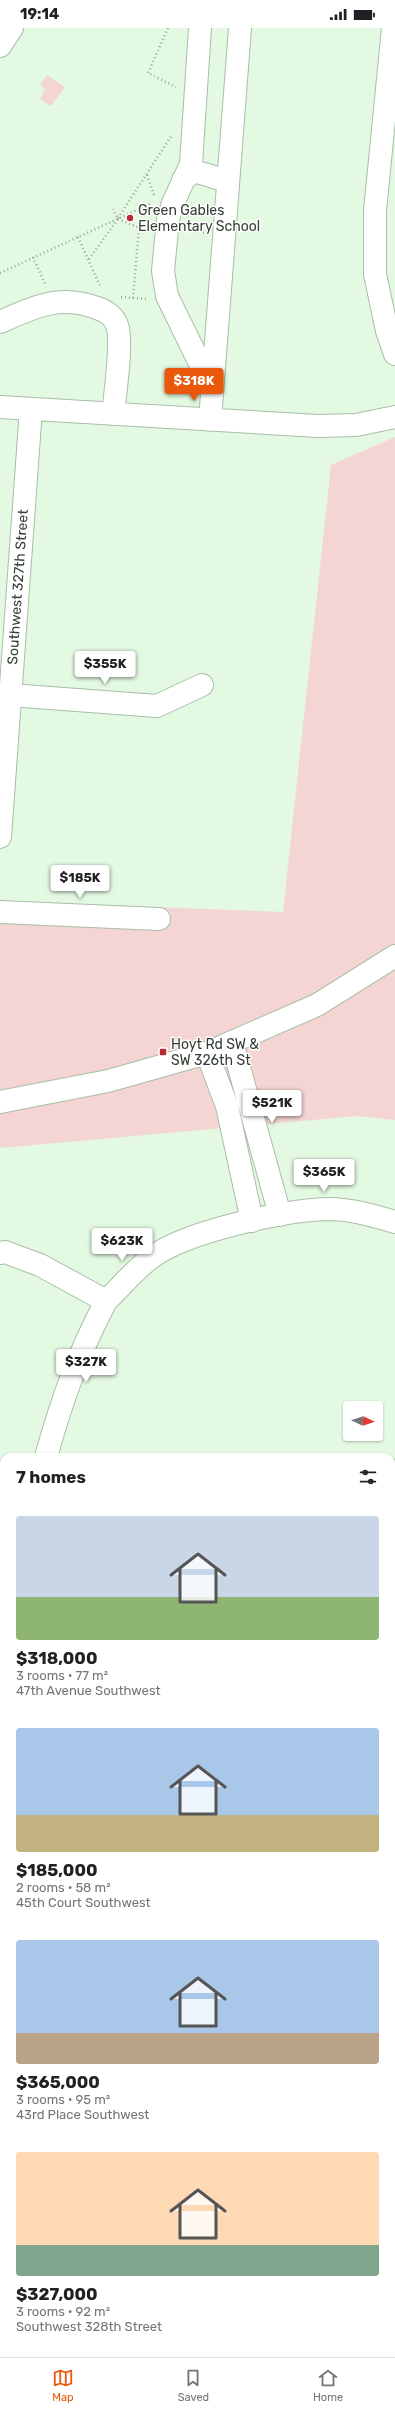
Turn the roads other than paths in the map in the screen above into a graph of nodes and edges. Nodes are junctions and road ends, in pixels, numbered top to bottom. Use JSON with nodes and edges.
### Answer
{"nodes":[{"id":1,"x":12,"y":28,"type":"edge"},
{"id":2,"x":200,"y":28,"type":"edge"},
{"id":3,"x":240,"y":28,"type":"edge"},
{"id":4,"x":393,"y":28,"type":"edge"},
{"id":5,"x":0,"y":46,"type":"edge"},
{"id":6,"x":184,"y":180,"type":"junction"},
{"id":7,"x":227,"y":181,"type":"junction"},
{"id":8,"x":0,"y":322,"type":"edge"},
{"id":9,"x":395,"y":354,"type":"edge"},
{"id":10,"x":212,"y":387,"type":"junction"},
{"id":11,"x":0,"y":407,"type":"edge"},
{"id":12,"x":31,"y":409,"type":"junction"},
{"id":13,"x":113,"y":414,"type":"junction"},
{"id":14,"x":395,"y":417,"type":"edge"},
{"id":15,"x":210,"y":420,"type":"junction"},
{"id":16,"x":202,"y":685,"type":"dead end"},
{"id":17,"x":10,"y":696,"type":"junction"},
{"id":18,"x":0,"y":837,"type":"edge"},
{"id":19,"x":0,"y":912,"type":"edge"},
{"id":20,"x":159,"y":919,"type":"dead end"},
{"id":21,"x":395,"y":956,"type":"edge"},
{"id":22,"x":232,"y":1042,"type":"junction"},
{"id":23,"x":207,"y":1053,"type":"junction"},
{"id":24,"x":0,"y":1102,"type":"edge"},
{"id":25,"x":280,"y":1215,"type":"junction"},
{"id":26,"x":252,"y":1222,"type":"junction"},
{"id":27,"x":395,"y":1222,"type":"edge"},
{"id":28,"x":0,"y":1253,"type":"edge"},
{"id":29,"x":106,"y":1301,"type":"junction"},
{"id":30,"x":47,"y":1453,"type":"edge"}],
"edges":[{"from":1,"to":5,"type":"street"},
{"from":2,"to":6,"type":"street"},
{"from":3,"to":7,"type":"street"},
{"from":4,"to":9,"type":"street"},
{"from":6,"to":7,"type":"street"},
{"from":6,"to":10,"type":"street"},
{"from":7,"to":10,"type":"street"},
{"from":8,"to":13,"type":"street"},
{"from":10,"to":15,"type":"street"},
{"from":11,"to":12,"type":"street"},
{"from":12,"to":13,"type":"street"},
{"from":12,"to":17,"type":"street","name":"Southwest 327th Street"},
{"from":13,"to":15,"type":"street"},
{"from":14,"to":15,"type":"street"},
{"from":16,"to":17,"type":"street"},
{"from":17,"to":18,"type":"street","name":"Southwest 327th Street"},
{"from":19,"to":20,"type":"street"},
{"from":21,"to":22,"type":"street"},
{"from":22,"to":23,"type":"street"},
{"from":22,"to":25,"type":"street"},
{"from":23,"to":24,"type":"street"},
{"from":23,"to":26,"type":"street"},
{"from":25,"to":26,"type":"street"},
{"from":25,"to":27,"type":"street"},
{"from":26,"to":29,"type":"street"},
{"from":28,"to":29,"type":"street"},
{"from":29,"to":30,"type":"street"}]}
